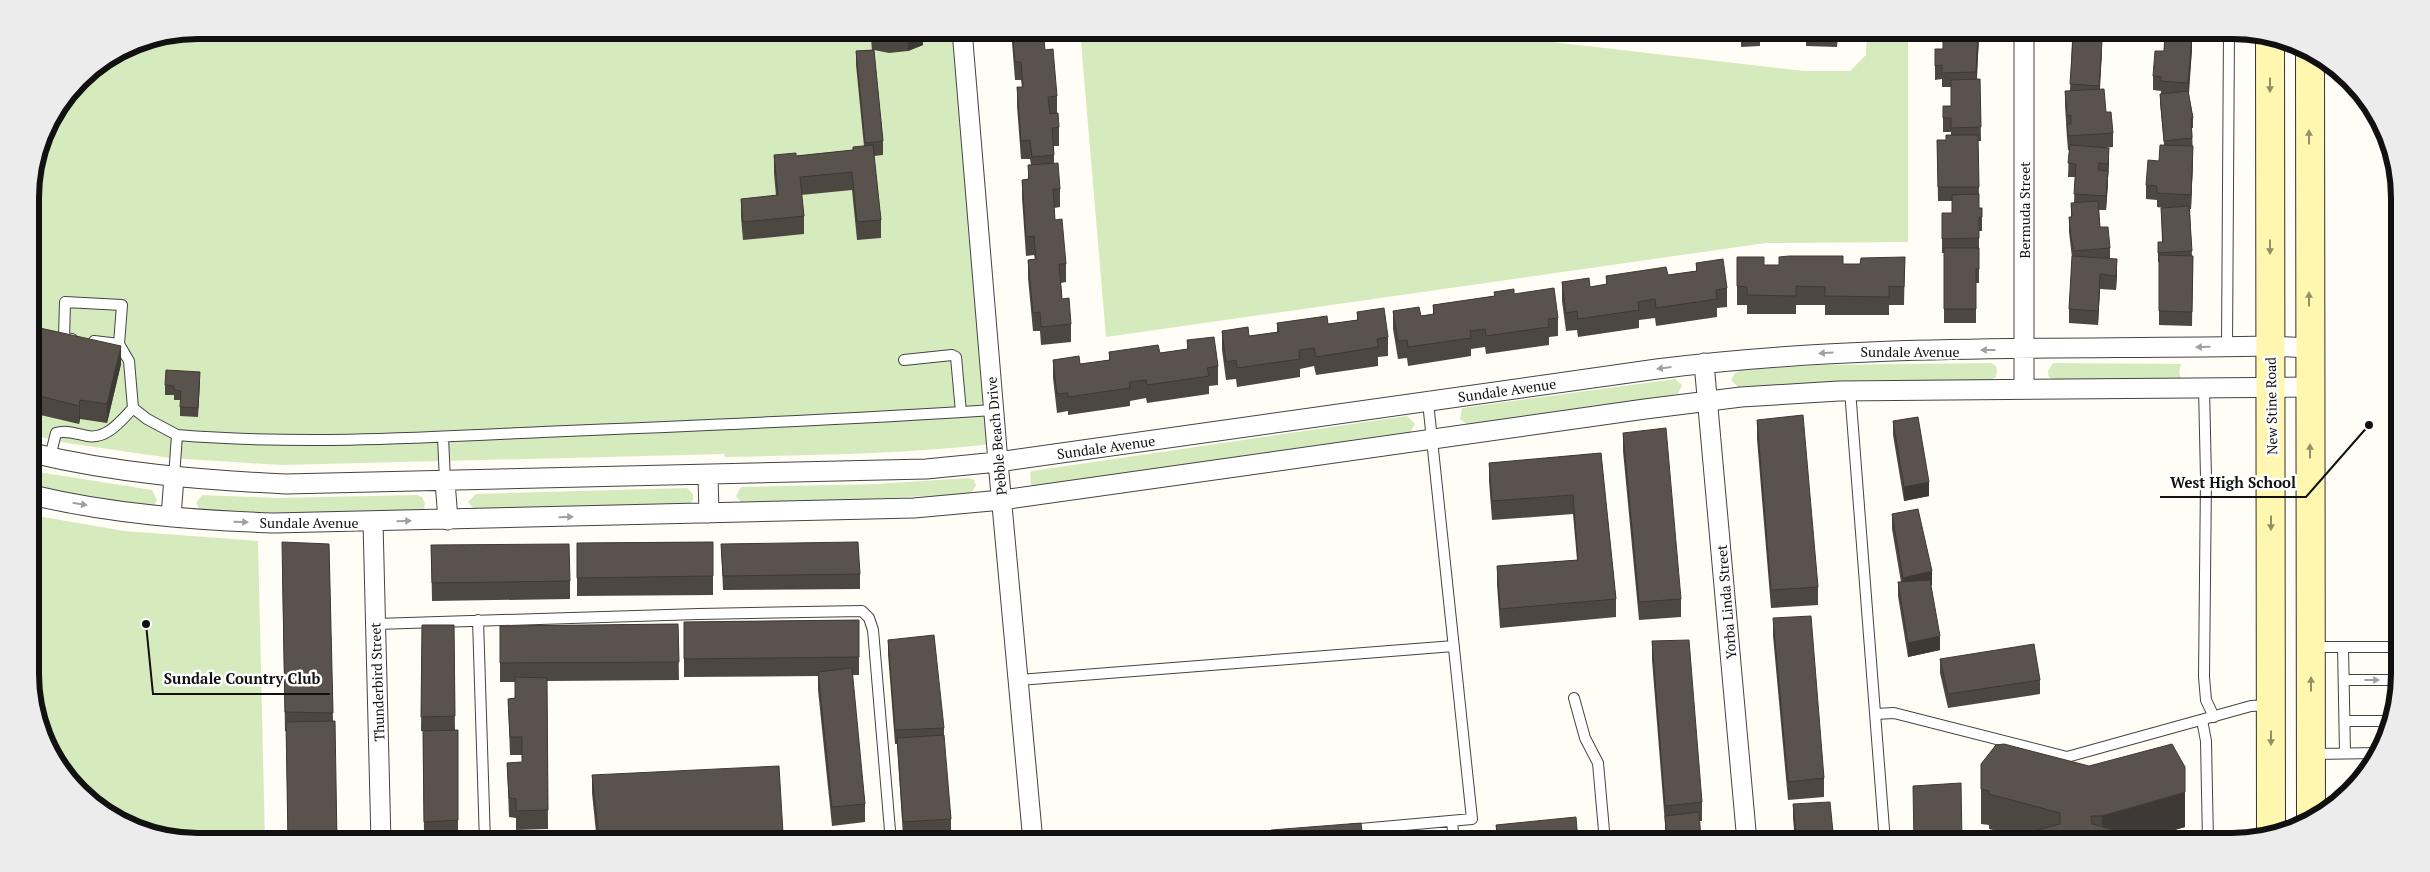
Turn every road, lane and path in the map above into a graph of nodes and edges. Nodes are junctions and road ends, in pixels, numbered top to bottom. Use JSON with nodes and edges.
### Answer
{"nodes":[{"id":1,"x":963,"y":39,"type":"edge"},
{"id":2,"x":2024,"y":39,"type":"edge"},
{"id":3,"x":2229,"y":39,"type":"edge"},
{"id":4,"x":2270,"y":44,"type":"edge"},
{"id":5,"x":2310,"y":59,"type":"edge"},
{"id":6,"x":119,"y":344,"type":"junction"},
{"id":7,"x":2270,"y":346,"type":"junction"},
{"id":8,"x":2227,"y":347,"type":"junction"},
{"id":9,"x":2309,"y":348,"type":"junction"},
{"id":10,"x":2025,"y":350,"type":"junction"},
{"id":11,"x":904,"y":360,"type":"dead end"},
{"id":12,"x":1704,"y":363,"type":"junction"},
{"id":13,"x":2272,"y":387,"type":"junction"},
{"id":14,"x":2310,"y":387,"type":"junction"},
{"id":15,"x":2204,"y":388,"type":"junction"},
{"id":16,"x":2024,"y":389,"type":"junction"},
{"id":17,"x":1850,"y":390,"type":"junction"},
{"id":18,"x":1709,"y":400,"type":"junction"},
{"id":19,"x":1428,"y":402,"type":"junction"},
{"id":20,"x":133,"y":408,"type":"junction"},
{"id":21,"x":994,"y":410,"type":"junction"},
{"id":22,"x":961,"y":412,"type":"junction"},
{"id":23,"x":177,"y":435,"type":"junction"},
{"id":24,"x":443,"y":437,"type":"junction"},
{"id":25,"x":1433,"y":439,"type":"junction"},
{"id":26,"x":39,"y":455,"type":"edge"},
{"id":27,"x":50,"y":457,"type":"junction"},
{"id":28,"x":998,"y":462,"type":"junction"},
{"id":29,"x":708,"y":474,"type":"junction"},
{"id":30,"x":174,"y":477,"type":"junction"},
{"id":31,"x":445,"y":481,"type":"junction"},
{"id":32,"x":39,"y":496,"type":"edge"},
{"id":33,"x":1002,"y":500,"type":"junction"},
{"id":34,"x":709,"y":514,"type":"junction"},
{"id":35,"x":171,"y":517,"type":"junction"},
{"id":36,"x":448,"y":520,"type":"junction"},
{"id":37,"x":373,"y":522,"type":"junction"},
{"id":38,"x":478,"y":620,"type":"junction"},
{"id":39,"x":376,"y":624,"type":"junction"},
{"id":40,"x":1454,"y":646,"type":"junction"},
{"id":41,"x":2311,"y":647,"type":"junction"},
{"id":42,"x":2343,"y":647,"type":"junction"},
{"id":43,"x":2391,"y":647,"type":"edge"},
{"id":44,"x":1019,"y":680,"type":"junction"},
{"id":45,"x":2344,"y":680,"type":"junction"},
{"id":46,"x":2391,"y":680,"type":"edge"},
{"id":47,"x":1574,"y":698,"type":"dead end"},
{"id":48,"x":2272,"y":705,"type":"junction"},
{"id":49,"x":1876,"y":714,"type":"junction"},
{"id":50,"x":2214,"y":717,"type":"junction"},
{"id":51,"x":2202,"y":720,"type":"junction"},
{"id":52,"x":2384,"y":721,"type":"edge"},
{"id":53,"x":2345,"y":722,"type":"junction"},
{"id":54,"x":2370,"y":753,"type":"edge"},
{"id":55,"x":2311,"y":754,"type":"junction"},
{"id":56,"x":2345,"y":754,"type":"junction"},
{"id":57,"x":2311,"y":812,"type":"edge"},
{"id":58,"x":1452,"y":821,"type":"junction"},
{"id":59,"x":2272,"y":828,"type":"edge"},
{"id":60,"x":1338,"y":832,"type":"edge"},
{"id":61,"x":381,"y":833,"type":"edge"},
{"id":62,"x":485,"y":833,"type":"edge"},
{"id":63,"x":890,"y":833,"type":"edge"},
{"id":64,"x":1032,"y":833,"type":"edge"},
{"id":65,"x":1453,"y":833,"type":"edge"},
{"id":66,"x":1604,"y":833,"type":"edge"},
{"id":67,"x":1746,"y":833,"type":"edge"},
{"id":68,"x":1884,"y":833,"type":"edge"},
{"id":69,"x":2208,"y":833,"type":"edge"}],
"edges":[{"from":1,"to":21,"type":"street","name":"Pebble Beach Drive"},
{"from":2,"to":10,"type":"street","name":"Bermuda Street"},
{"from":3,"to":8,"type":"lane"},
{"from":4,"to":7,"type":"main road","name":"New Stine Road","one_way":true},
{"from":9,"to":5,"type":"main road","one_way":true},
{"from":6,"to":6,"type":"lane"},
{"from":6,"to":20,"type":"lane"},
{"from":7,"to":8,"type":"street","name":"Sundale Avenue"},
{"from":7,"to":9,"type":"street","name":"Sundale Avenue"},
{"from":7,"to":13,"type":"main road","name":"New Stine Road"},
{"from":8,"to":10,"type":"street","name":"Sundale Avenue","one_way":true},
{"from":9,"to":14,"type":"main road"},
{"from":10,"to":12,"type":"street","name":"Sundale Avenue","one_way":true},
{"from":10,"to":16,"type":"street","name":"Bermuda Street"},
{"from":11,"to":22,"type":"lane"},
{"from":12,"to":18,"type":"street","name":"Yorba Linda Street"},
{"from":12,"to":19,"type":"street","name":"Sundale Avenue","one_way":true},
{"from":13,"to":14,"type":"street","name":"Sundale Avenue"},
{"from":13,"to":15,"type":"street","name":"Sundale Avenue"},
{"from":13,"to":48,"type":"main road","name":"New Stine Road","one_way":true},
{"from":41,"to":14,"type":"main road","one_way":true},
{"from":15,"to":16,"type":"street","name":"Sundale Avenue"},
{"from":15,"to":50,"type":"lane"},
{"from":16,"to":17,"type":"street","name":"Sundale Avenue"},
{"from":17,"to":18,"type":"street","name":"Sundale Avenue"},
{"from":17,"to":49,"type":"lane"},
{"from":18,"to":25,"type":"street","name":"Sundale Avenue"},
{"from":18,"to":67,"type":"street","name":"Yorba Linda Street"},
{"from":19,"to":25,"type":"lane"},
{"from":19,"to":28,"type":"street","name":"Sundale Avenue"},
{"from":20,"to":23,"type":"lane"},
{"from":20,"to":27,"type":"lane"},
{"from":21,"to":22,"type":"lane"},
{"from":21,"to":28,"type":"street","name":"Pebble Beach Drive"},
{"from":22,"to":24,"type":"lane"},
{"from":23,"to":24,"type":"lane"},
{"from":23,"to":30,"type":"lane"},
{"from":24,"to":31,"type":"lane"},
{"from":25,"to":33,"type":"street","name":"Sundale Avenue"},
{"from":25,"to":40,"type":"lane"},
{"from":26,"to":27,"type":"street","name":"Sundale Avenue"},
{"from":27,"to":30,"type":"street","name":"Sundale Avenue"},
{"from":28,"to":29,"type":"street","name":"Sundale Avenue"},
{"from":28,"to":33,"type":"street","name":"Pebble Beach Drive"},
{"from":29,"to":31,"type":"street","name":"Sundale Avenue"},
{"from":29,"to":34,"type":"street"},
{"from":30,"to":31,"type":"street","name":"Sundale Avenue"},
{"from":30,"to":35,"type":"street"},
{"from":31,"to":36,"type":"street"},
{"from":32,"to":35,"type":"street","name":"Sundale Avenue","one_way":true},
{"from":33,"to":34,"type":"street","name":"Sundale Avenue"},
{"from":33,"to":44,"type":"street","name":"Pebble Beach Drive"},
{"from":36,"to":34,"type":"street","name":"Sundale Avenue","one_way":true},
{"from":35,"to":37,"type":"street","name":"Sundale Avenue","one_way":true},
{"from":37,"to":36,"type":"street","name":"Sundale Avenue","one_way":true},
{"from":37,"to":39,"type":"street","name":"Thunderbird Street"},
{"from":38,"to":39,"type":"lane"},
{"from":38,"to":62,"type":"lane"},
{"from":38,"to":63,"type":"lane"},
{"from":39,"to":61,"type":"street","name":"Thunderbird Street"},
{"from":40,"to":44,"type":"lane"},
{"from":40,"to":58,"type":"lane"},
{"from":41,"to":42,"type":"lane"},
{"from":55,"to":41,"type":"main road","one_way":true},
{"from":42,"to":43,"type":"lane"},
{"from":42,"to":45,"type":"lane"},
{"from":44,"to":64,"type":"street","name":"Pebble Beach Drive"},
{"from":45,"to":46,"type":"lane","one_way":true},
{"from":45,"to":53,"type":"lane"},
{"from":47,"to":66,"type":"lane"},
{"from":48,"to":50,"type":"lane"},
{"from":48,"to":59,"type":"main road","name":"New Stine Road","one_way":true},
{"from":49,"to":51,"type":"lane"},
{"from":49,"to":68,"type":"lane"},
{"from":50,"to":51,"type":"lane"},
{"from":51,"to":69,"type":"lane"},
{"from":52,"to":53,"type":"lane"},
{"from":53,"to":56,"type":"lane"},
{"from":54,"to":56,"type":"lane"},
{"from":55,"to":56,"type":"lane"},
{"from":55,"to":57,"type":"main road"},
{"from":58,"to":60,"type":"lane"},
{"from":58,"to":65,"type":"lane"}]}
